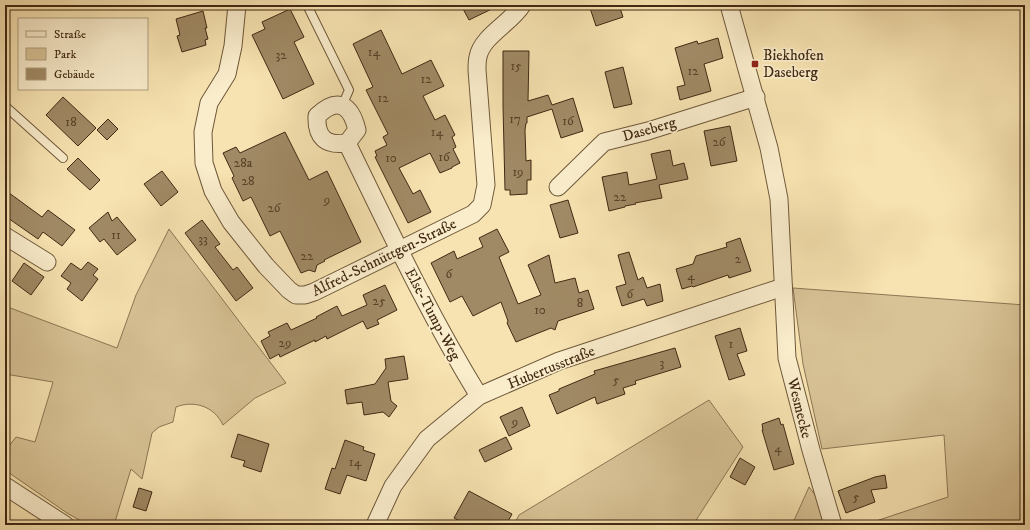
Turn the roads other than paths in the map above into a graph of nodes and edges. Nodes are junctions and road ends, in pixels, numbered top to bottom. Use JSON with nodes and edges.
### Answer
{"nodes":[{"id":1,"x":237,"y":5,"type":"edge"},
{"id":2,"x":307,"y":5,"type":"edge"},
{"id":3,"x":522,"y":5,"type":"edge"},
{"id":4,"x":729,"y":5,"type":"edge"},
{"id":5,"x":756,"y":97,"type":"junction"},
{"id":6,"x":5,"y":106,"type":"edge"},
{"id":7,"x":342,"y":106,"type":"junction"},
{"id":8,"x":347,"y":143,"type":"junction"},
{"id":9,"x":63,"y":158,"type":"dead end"},
{"id":10,"x":558,"y":187,"type":"dead end"},
{"id":11,"x":5,"y":236,"type":"edge"},
{"id":12,"x":400,"y":251,"type":"junction"},
{"id":13,"x":47,"y":262,"type":"dead end"},
{"id":14,"x":783,"y":288,"type":"junction"},
{"id":15,"x":479,"y":396,"type":"junction"},
{"id":16,"x":5,"y":486,"type":"edge"},
{"id":17,"x":65,"y":525,"type":"edge"},
{"id":18,"x":375,"y":525,"type":"edge"},
{"id":19,"x":833,"y":525,"type":"edge"}],
"edges":[{"from":1,"to":12,"type":"street","name":"Alfred-Schnüttgen-Straße"},
{"from":2,"to":7,"type":"lane"},
{"from":3,"to":12,"type":"street","name":"Alfred-Schnüttgen-Straße"},
{"from":4,"to":5,"type":"street"},
{"from":5,"to":10,"type":"street","name":"Daseberg"},
{"from":5,"to":14,"type":"street"},
{"from":6,"to":9,"type":"lane"},
{"from":7,"to":8,"type":"street"},
{"from":7,"to":8,"type":"street"},
{"from":8,"to":12,"type":"street","name":"Else-Tump-Weg"},
{"from":11,"to":13,"type":"street"},
{"from":12,"to":15,"type":"street","name":"Else-Tump-Weg"},
{"from":14,"to":15,"type":"street","name":"Hubertusstraße"},
{"from":14,"to":19,"type":"street","name":"Wesmecke"},
{"from":15,"to":18,"type":"street","name":"Hubertusstraße"},
{"from":16,"to":17,"type":"street"}]}
